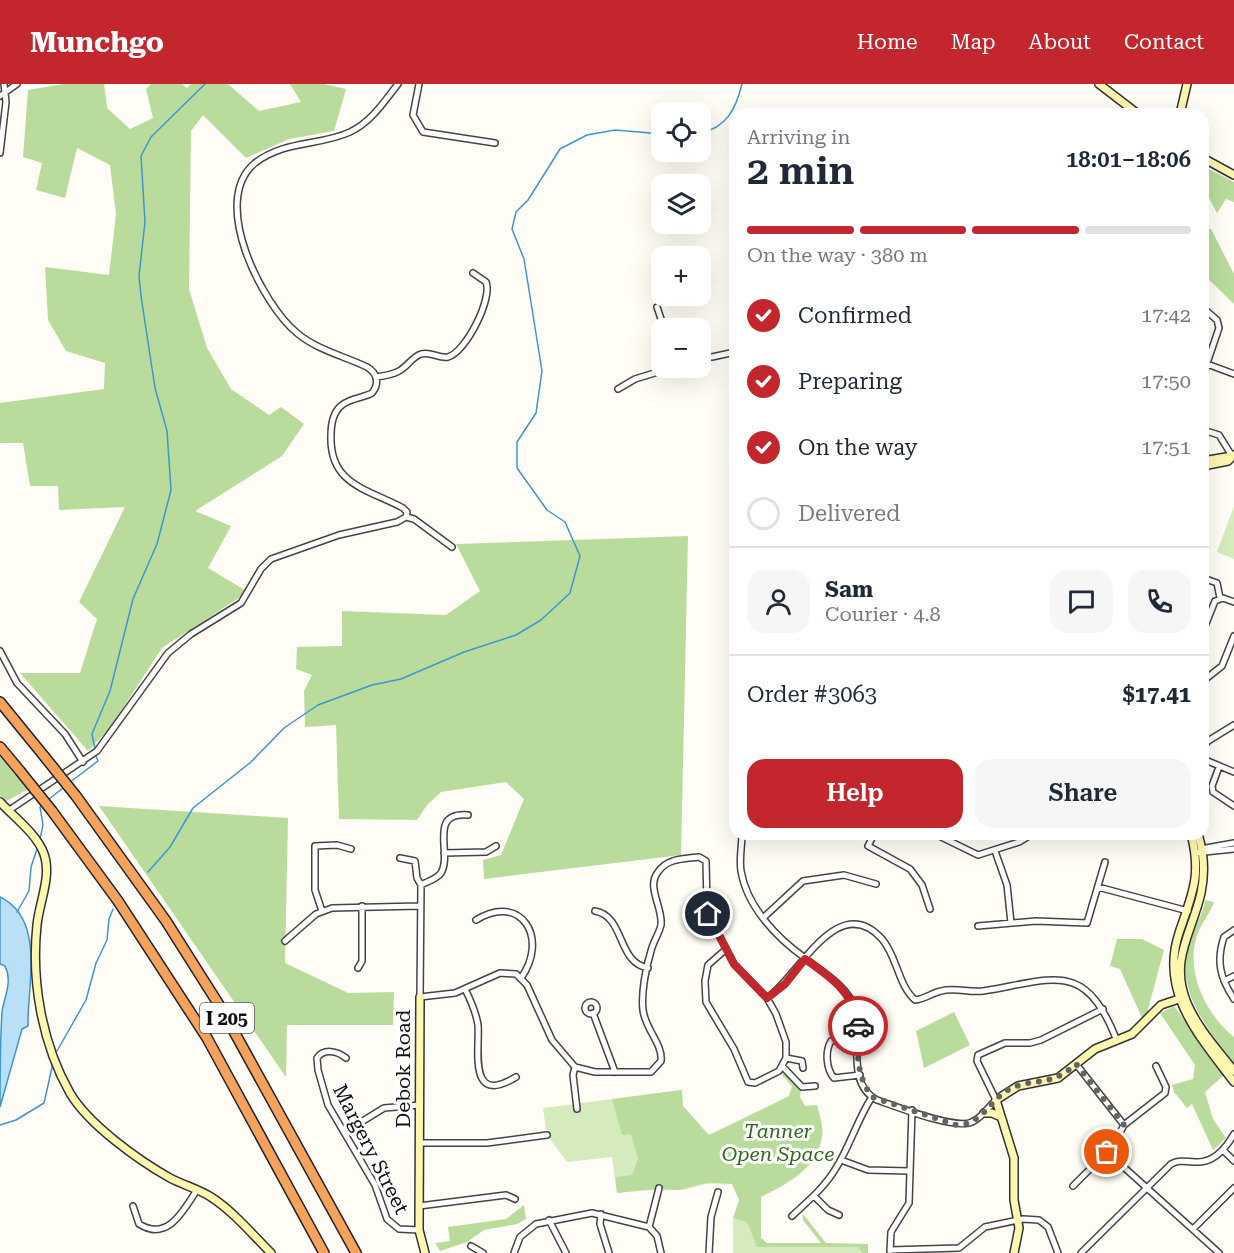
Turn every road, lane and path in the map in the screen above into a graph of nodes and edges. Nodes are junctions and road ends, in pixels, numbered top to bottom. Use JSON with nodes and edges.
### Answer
{"nodes":[{"id":1,"x":4,"y":84,"type":"edge"},
{"id":2,"x":17,"y":84,"type":"edge"},
{"id":3,"x":398,"y":84,"type":"edge"},
{"id":4,"x":419,"y":84,"type":"edge"},
{"id":5,"x":1099,"y":84,"type":"edge"},
{"id":6,"x":1187,"y":84,"type":"edge"},
{"id":7,"x":3,"y":95,"type":"edge"},
{"id":8,"x":1130,"y":108,"type":"edge"},
{"id":9,"x":1181,"y":108,"type":"edge"},
{"id":10,"x":495,"y":143,"type":"dead end"},
{"id":11,"x":0,"y":153,"type":"edge"},
{"id":12,"x":1209,"y":161,"type":"edge"},
{"id":13,"x":1234,"y":175,"type":"edge"},
{"id":14,"x":473,"y":273,"type":"dead end"},
{"id":15,"x":657,"y":307,"type":"dead end"},
{"id":16,"x":1209,"y":313,"type":"edge"},
{"id":17,"x":661,"y":318,"type":"edge"},
{"id":18,"x":729,"y":353,"type":"edge"},
{"id":19,"x":711,"y":357,"type":"edge"},
{"id":20,"x":1209,"y":358,"type":"edge"},
{"id":21,"x":1209,"y":365,"type":"edge"},
{"id":22,"x":651,"y":374,"type":"edge"},
{"id":23,"x":1234,"y":374,"type":"edge"},
{"id":24,"x":376,"y":377,"type":"junction"},
{"id":25,"x":618,"y":389,"type":"dead end"},
{"id":26,"x":1209,"y":432,"type":"edge"},
{"id":27,"x":1233,"y":455,"type":"edge"},
{"id":28,"x":1209,"y":460,"type":"edge"},
{"id":29,"x":1209,"y":465,"type":"edge"},
{"id":30,"x":406,"y":517,"type":"junction"},
{"id":31,"x":452,"y":547,"type":"dead end"},
{"id":32,"x":1209,"y":579,"type":"edge"},
{"id":33,"x":1220,"y":598,"type":"junction"},
{"id":34,"x":1234,"y":602,"type":"edge"},
{"id":35,"x":1209,"y":616,"type":"edge"},
{"id":36,"x":1234,"y":636,"type":"edge"},
{"id":37,"x":0,"y":651,"type":"edge"},
{"id":38,"x":1209,"y":676,"type":"edge"},
{"id":39,"x":0,"y":702,"type":"edge"},
{"id":40,"x":1234,"y":725,"type":"edge"},
{"id":41,"x":1209,"y":740,"type":"edge"},
{"id":42,"x":0,"y":747,"type":"edge"},
{"id":43,"x":83,"y":762,"type":"junction"},
{"id":44,"x":1209,"y":762,"type":"edge"},
{"id":45,"x":1219,"y":767,"type":"junction"},
{"id":46,"x":1234,"y":772,"type":"edge"},
{"id":47,"x":0,"y":802,"type":"edge"},
{"id":48,"x":1234,"y":806,"type":"edge"},
{"id":49,"x":8,"y":811,"type":"junction"},
{"id":50,"x":468,"y":815,"type":"dead end"},
{"id":51,"x":742,"y":840,"type":"edge"},
{"id":52,"x":871,"y":840,"type":"edge"},
{"id":53,"x":947,"y":840,"type":"edge"},
{"id":54,"x":1019,"y":840,"type":"edge"},
{"id":55,"x":1194,"y":840,"type":"edge"},
{"id":56,"x":1198,"y":840,"type":"edge"},
{"id":57,"x":1234,"y":843,"type":"edge"},
{"id":58,"x":496,"y":846,"type":"dead end"},
{"id":59,"x":351,"y":849,"type":"dead end"},
{"id":60,"x":1234,"y":849,"type":"edge"},
{"id":61,"x":995,"y":851,"type":"junction"},
{"id":62,"x":1199,"y":852,"type":"junction"},
{"id":63,"x":444,"y":853,"type":"junction"},
{"id":64,"x":400,"y":858,"type":"dead end"},
{"id":65,"x":1105,"y":862,"type":"dead end"},
{"id":66,"x":876,"y":884,"type":"dead end"},
{"id":67,"x":421,"y":885,"type":"junction"},
{"id":68,"x":1098,"y":887,"type":"junction"},
{"id":69,"x":362,"y":906,"type":"junction"},
{"id":70,"x":419,"y":906,"type":"junction"},
{"id":71,"x":930,"y":909,"type":"dead end"},
{"id":72,"x":1188,"y":910,"type":"junction"},
{"id":73,"x":322,"y":911,"type":"junction"},
{"id":74,"x":595,"y":911,"type":"dead end"},
{"id":75,"x":763,"y":918,"type":"junction"},
{"id":76,"x":476,"y":920,"type":"dead end"},
{"id":77,"x":1011,"y":923,"type":"junction"},
{"id":78,"x":978,"y":926,"type":"dead end"},
{"id":79,"x":1234,"y":930,"type":"edge"},
{"id":80,"x":285,"y":941,"type":"dead end"},
{"id":81,"x":725,"y":950,"type":"junction"},
{"id":82,"x":805,"y":959,"type":"junction"},
{"id":83,"x":358,"y":968,"type":"dead end"},
{"id":84,"x":648,"y":968,"type":"junction"},
{"id":85,"x":1234,"y":976,"type":"edge"},
{"id":86,"x":521,"y":978,"type":"junction"},
{"id":87,"x":1224,"y":981,"type":"junction"},
{"id":88,"x":465,"y":989,"type":"junction"},
{"id":89,"x":420,"y":997,"type":"junction"},
{"id":90,"x":767,"y":998,"type":"junction"},
{"id":91,"x":1182,"y":998,"type":"junction"},
{"id":92,"x":1234,"y":999,"type":"edge"},
{"id":93,"x":1103,"y":1009,"type":"junction"},
{"id":94,"x":593,"y":1013,"type":"dead end"},
{"id":95,"x":857,"y":1039,"type":"junction"},
{"id":96,"x":1117,"y":1041,"type":"junction"},
{"id":97,"x":346,"y":1058,"type":"dead end"},
{"id":98,"x":786,"y":1058,"type":"junction"},
{"id":99,"x":1076,"y":1064,"type":"junction"},
{"id":100,"x":782,"y":1066,"type":"junction"},
{"id":101,"x":1155,"y":1066,"type":"dead end"},
{"id":102,"x":575,"y":1067,"type":"junction"},
{"id":103,"x":803,"y":1068,"type":"dead end"},
{"id":104,"x":1234,"y":1071,"type":"edge"},
{"id":105,"x":615,"y":1072,"type":"junction"},
{"id":106,"x":860,"y":1076,"type":"junction"},
{"id":107,"x":516,"y":1077,"type":"dead end"},
{"id":108,"x":1234,"y":1082,"type":"edge"},
{"id":109,"x":814,"y":1086,"type":"dead end"},
{"id":110,"x":872,"y":1097,"type":"junction"},
{"id":111,"x":996,"y":1100,"type":"junction"},
{"id":112,"x":420,"y":1105,"type":"junction"},
{"id":113,"x":577,"y":1109,"type":"dead end"},
{"id":114,"x":912,"y":1110,"type":"junction"},
{"id":115,"x":984,"y":1113,"type":"junction"},
{"id":116,"x":1002,"y":1117,"type":"junction"},
{"id":117,"x":1124,"y":1125,"type":"junction"},
{"id":118,"x":345,"y":1132,"type":"junction"},
{"id":119,"x":1234,"y":1134,"type":"edge"},
{"id":120,"x":547,"y":1135,"type":"dead end"},
{"id":121,"x":419,"y":1143,"type":"junction"},
{"id":122,"x":1223,"y":1150,"type":"junction"},
{"id":123,"x":1107,"y":1152,"type":"junction"},
{"id":124,"x":841,"y":1160,"type":"junction"},
{"id":125,"x":1234,"y":1161,"type":"edge"},
{"id":126,"x":909,"y":1172,"type":"junction"},
{"id":127,"x":1073,"y":1186,"type":"dead end"},
{"id":128,"x":659,"y":1188,"type":"dead end"},
{"id":129,"x":1146,"y":1188,"type":"junction"},
{"id":130,"x":1234,"y":1188,"type":"edge"},
{"id":131,"x":197,"y":1190,"type":"junction"},
{"id":132,"x":718,"y":1192,"type":"dead end"},
{"id":133,"x":814,"y":1196,"type":"junction"},
{"id":134,"x":515,"y":1199,"type":"dead end"},
{"id":135,"x":133,"y":1206,"type":"dead end"},
{"id":136,"x":419,"y":1206,"type":"junction"},
{"id":137,"x":601,"y":1214,"type":"junction"},
{"id":138,"x":839,"y":1215,"type":"dead end"},
{"id":139,"x":792,"y":1216,"type":"dead end"},
{"id":140,"x":549,"y":1220,"type":"junction"},
{"id":141,"x":1018,"y":1220,"type":"junction"},
{"id":142,"x":649,"y":1227,"type":"junction"},
{"id":143,"x":1193,"y":1229,"type":"junction"},
{"id":144,"x":419,"y":1230,"type":"junction"},
{"id":145,"x":471,"y":1246,"type":"dead end"},
{"id":146,"x":890,"y":1251,"type":"edge"},
{"id":147,"x":270,"y":1253,"type":"edge"},
{"id":148,"x":324,"y":1253,"type":"edge"},
{"id":149,"x":356,"y":1253,"type":"edge"},
{"id":150,"x":425,"y":1253,"type":"edge"},
{"id":151,"x":483,"y":1253,"type":"edge"},
{"id":152,"x":514,"y":1253,"type":"edge"},
{"id":153,"x":566,"y":1253,"type":"edge"},
{"id":154,"x":609,"y":1253,"type":"edge"},
{"id":155,"x":661,"y":1253,"type":"edge"},
{"id":156,"x":709,"y":1253,"type":"edge"},
{"id":157,"x":1014,"y":1253,"type":"edge"},
{"id":158,"x":1058,"y":1253,"type":"edge"},
{"id":159,"x":1081,"y":1253,"type":"edge"},
{"id":160,"x":1219,"y":1253,"type":"edge"}],
"edges":[{"from":1,"to":7,"type":"street"},
{"from":2,"to":7,"type":"street"},
{"from":3,"to":24,"type":"street"},
{"from":4,"to":10,"type":"street"},
{"from":5,"to":8,"type":"street"},
{"from":6,"to":9,"type":"street"},
{"from":7,"to":11,"type":"street"},
{"from":12,"to":13,"type":"street"},
{"from":14,"to":24,"type":"street"},
{"from":15,"to":17,"type":"street"},
{"from":16,"to":20,"type":"street"},
{"from":18,"to":19,"type":"street"},
{"from":21,"to":23,"type":"street"},
{"from":22,"to":25,"type":"street"},
{"from":24,"to":30,"type":"street"},
{"from":26,"to":27,"type":"street"},
{"from":27,"to":28,"type":"street"},
{"from":27,"to":29,"type":"street"},
{"from":30,"to":31,"type":"street"},
{"from":30,"to":43,"type":"street"},
{"from":32,"to":33,"type":"street"},
{"from":33,"to":34,"type":"street"},
{"from":33,"to":35,"type":"street"},
{"from":36,"to":38,"type":"street"},
{"from":37,"to":43,"type":"street"},
{"from":39,"to":149,"type":"highway","number":"I 205","bridge":true},
{"from":40,"to":41,"type":"street"},
{"from":42,"to":148,"type":"highway","number":"I 205","bridge":true},
{"from":43,"to":49,"type":"street"},
{"from":44,"to":45,"type":"street"},
{"from":45,"to":46,"type":"street"},
{"from":45,"to":48,"type":"street"},
{"from":47,"to":49,"type":"street"},
{"from":49,"to":131,"type":"street"},
{"from":50,"to":63,"type":"street"},
{"from":51,"to":75,"type":"street"},
{"from":52,"to":71,"type":"street"},
{"from":53,"to":61,"type":"street"},
{"from":54,"to":61,"type":"street"},
{"from":55,"to":62,"type":"street"},
{"from":56,"to":62,"type":"street"},
{"from":57,"to":62,"type":"street"},
{"from":58,"to":63,"type":"street"},
{"from":59,"to":73,"type":"street"},
{"from":60,"to":62,"type":"street"},
{"from":61,"to":77,"type":"street"},
{"from":62,"to":72,"type":"street"},
{"from":62,"to":91,"type":"street"},
{"from":63,"to":67,"type":"street"},
{"from":64,"to":67,"type":"street"},
{"from":65,"to":68,"type":"street"},
{"from":66,"to":75,"type":"street"},
{"from":67,"to":70,"type":"street","name":"Debok Road"},
{"from":68,"to":72,"type":"street"},
{"from":68,"to":77,"type":"street"},
{"from":69,"to":70,"type":"street"},
{"from":69,"to":73,"type":"street"},
{"from":69,"to":83,"type":"street"},
{"from":70,"to":89,"type":"street","name":"Debok Road"},
{"from":72,"to":91,"type":"street"},
{"from":73,"to":80,"type":"street"},
{"from":74,"to":84,"type":"street"},
{"from":75,"to":82,"type":"street"},
{"from":76,"to":86,"type":"street"},
{"from":77,"to":78,"type":"street"},
{"from":79,"to":87,"type":"street"},
{"from":81,"to":84,"type":"street"},
{"from":81,"to":90,"type":"street"},
{"from":81,"to":100,"type":"street"},
{"from":82,"to":90,"type":"street"},
{"from":82,"to":93,"type":"street"},
{"from":82,"to":95,"type":"street"},
{"from":84,"to":105,"type":"street"},
{"from":85,"to":87,"type":"street"},
{"from":86,"to":88,"type":"street"},
{"from":86,"to":102,"type":"street"},
{"from":87,"to":92,"type":"street"},
{"from":88,"to":89,"type":"street"},
{"from":88,"to":107,"type":"street"},
{"from":89,"to":112,"type":"street","name":"Debok Road"},
{"from":90,"to":98,"type":"street"},
{"from":91,"to":96,"type":"street"},
{"from":91,"to":104,"type":"street"},
{"from":91,"to":108,"type":"street"},
{"from":93,"to":96,"type":"street"},
{"from":93,"to":111,"type":"street"},
{"from":94,"to":105,"type":"street"},
{"from":95,"to":106,"type":"street"},
{"from":95,"to":106,"type":"street"},
{"from":96,"to":99,"type":"street"},
{"from":97,"to":118,"type":"street","name":"Margery Street"},
{"from":98,"to":100,"type":"street"},
{"from":98,"to":103,"type":"street"},
{"from":99,"to":111,"type":"street"},
{"from":99,"to":117,"type":"street"},
{"from":100,"to":109,"type":"street"},
{"from":101,"to":117,"type":"street"},
{"from":102,"to":105,"type":"street"},
{"from":102,"to":113,"type":"street"},
{"from":106,"to":110,"type":"street"},
{"from":110,"to":114,"type":"street"},
{"from":110,"to":124,"type":"street"},
{"from":111,"to":115,"type":"street"},
{"from":111,"to":116,"type":"street"},
{"from":112,"to":118,"type":"street"},
{"from":112,"to":121,"type":"street","name":"Debok Road"},
{"from":114,"to":115,"type":"street"},
{"from":114,"to":126,"type":"street"},
{"from":115,"to":116,"type":"street"},
{"from":116,"to":141,"type":"street"},
{"from":117,"to":123,"type":"street"},
{"from":118,"to":144,"type":"street","name":"Margery Street"},
{"from":119,"to":122,"type":"street"},
{"from":120,"to":121,"type":"street"},
{"from":121,"to":136,"type":"street","name":"Debok Road"},
{"from":122,"to":125,"type":"street"},
{"from":122,"to":129,"type":"street"},
{"from":123,"to":127,"type":"street"},
{"from":123,"to":129,"type":"street"},
{"from":124,"to":126,"type":"street"},
{"from":124,"to":133,"type":"street"},
{"from":126,"to":146,"type":"street"},
{"from":128,"to":142,"type":"street"},
{"from":129,"to":143,"type":"street"},
{"from":129,"to":159,"type":"street"},
{"from":130,"to":143,"type":"street"},
{"from":131,"to":135,"type":"street"},
{"from":131,"to":147,"type":"street"},
{"from":132,"to":156,"type":"street"},
{"from":133,"to":138,"type":"street"},
{"from":133,"to":139,"type":"street"},
{"from":134,"to":136,"type":"street"},
{"from":136,"to":144,"type":"street","name":"Debok Road"},
{"from":137,"to":140,"type":"street"},
{"from":137,"to":142,"type":"street"},
{"from":137,"to":154,"type":"street"},
{"from":140,"to":152,"type":"street"},
{"from":140,"to":153,"type":"street"},
{"from":141,"to":146,"type":"street"},
{"from":141,"to":157,"type":"street"},
{"from":141,"to":158,"type":"street"},
{"from":142,"to":155,"type":"street"},
{"from":143,"to":160,"type":"street"},
{"from":144,"to":150,"type":"street","name":"Debok Road"},
{"from":145,"to":151,"type":"street"}]}
